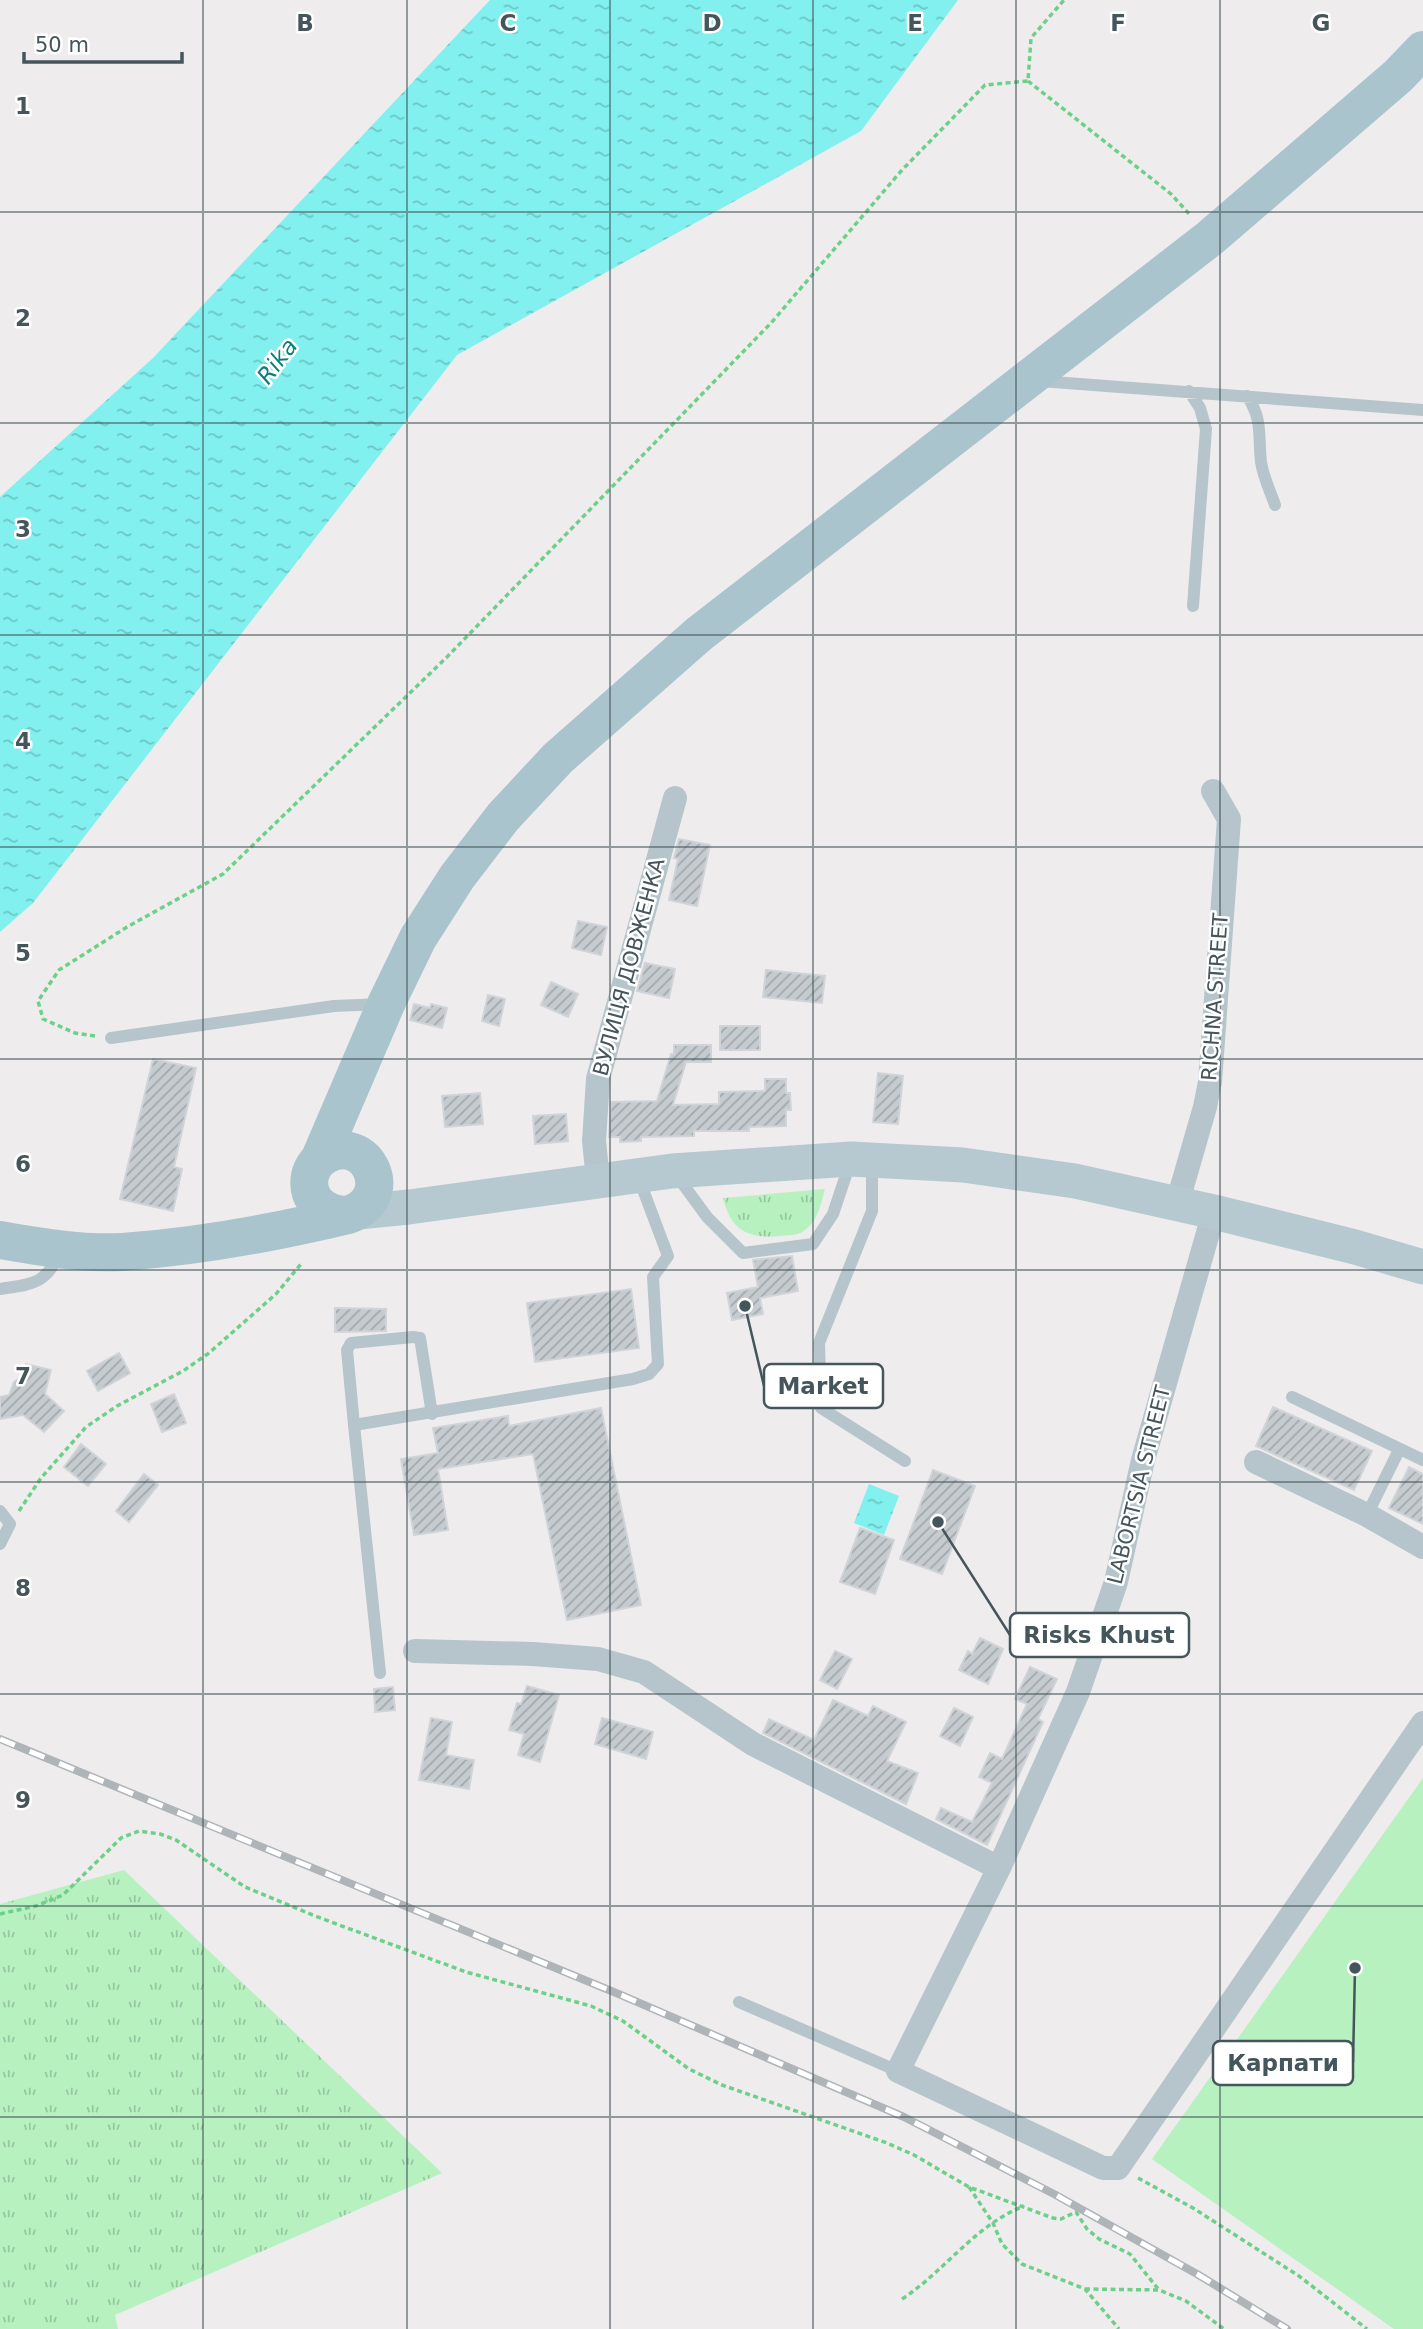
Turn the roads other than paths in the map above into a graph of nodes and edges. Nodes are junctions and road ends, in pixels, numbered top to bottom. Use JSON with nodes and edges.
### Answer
{"nodes":[{"id":1,"x":1423,"y":50,"type":"edge"},
{"id":2,"x":1026,"y":380,"type":"junction"},
{"id":3,"x":1189,"y":391,"type":"junction"},
{"id":4,"x":1247,"y":396,"type":"junction"},
{"id":5,"x":1423,"y":410,"type":"edge"},
{"id":6,"x":1275,"y":505,"type":"dead end"},
{"id":7,"x":1194,"y":607,"type":"dead end"},
{"id":8,"x":1213,"y":791,"type":"dead end"},
{"id":9,"x":675,"y":798,"type":"dead end"},
{"id":10,"x":386,"y":1004,"type":"junction"},
{"id":11,"x":111,"y":1038,"type":"road end"},
{"id":12,"x":356,"y":1076,"type":"junction"},
{"id":13,"x":862,"y":1159,"type":"junction"},
{"id":14,"x":317,"y":1163,"type":"junction"},
{"id":15,"x":672,"y":1171,"type":"junction"},
{"id":16,"x":373,"y":1172,"type":"junction"},
{"id":17,"x":638,"y":1175,"type":"junction"},
{"id":18,"x":598,"y":1180,"type":"junction"},
{"id":19,"x":1177,"y":1203,"type":"junction"},
{"id":20,"x":409,"y":1207,"type":"junction"},
{"id":21,"x":1214,"y":1212,"type":"junction"},
{"id":22,"x":353,"y":1213,"type":"junction"},
{"id":23,"x":240,"y":1236,"type":"junction"},
{"id":24,"x":0,"y":1240,"type":"edge"},
{"id":25,"x":61,"y":1250,"type":"junction"},
{"id":26,"x":1423,"y":1267,"type":"edge"},
{"id":27,"x":0,"y":1289,"type":"edge"},
{"id":28,"x":1292,"y":1397,"type":"dead end"},
{"id":29,"x":432,"y":1414,"type":"junction"},
{"id":30,"x":354,"y":1425,"type":"junction"},
{"id":31,"x":1399,"y":1450,"type":"junction"},
{"id":32,"x":1423,"y":1460,"type":"edge"},
{"id":33,"x":905,"y":1461,"type":"dead end"},
{"id":34,"x":1256,"y":1462,"type":"dead end"},
{"id":35,"x":0,"y":1511,"type":"edge"},
{"id":36,"x":1367,"y":1515,"type":"junction"},
{"id":37,"x":0,"y":1544,"type":"edge"},
{"id":38,"x":1423,"y":1547,"type":"edge"},
{"id":39,"x":415,"y":1651,"type":"dead end"},
{"id":40,"x":380,"y":1673,"type":"dead end"},
{"id":41,"x":1423,"y":1723,"type":"edge"},
{"id":42,"x":999,"y":1868,"type":"junction"},
{"id":43,"x":739,"y":2002,"type":"dead end"},
{"id":44,"x":898,"y":2071,"type":"junction"}],
"edges":[{"from":1,"to":2,"type":"main road"},
{"from":2,"to":3,"type":"lane"},
{"from":2,"to":10,"type":"main road"},
{"from":3,"to":4,"type":"lane"},
{"from":3,"to":7,"type":"lane"},
{"from":4,"to":5,"type":"lane"},
{"from":4,"to":6,"type":"lane"},
{"from":8,"to":19,"type":"street","name":"RICHNA STREET"},
{"from":9,"to":18,"type":"street","name":"ВУЛИЦЯ ДОВЖЕНКА"},
{"from":10,"to":11,"type":"lane"},
{"from":10,"to":12,"type":"main road"},
{"from":12,"to":14,"type":"main road"},
{"from":12,"to":16,"type":"main road"},
{"from":13,"to":15,"type":"main road"},
{"from":13,"to":15,"type":"lane"},
{"from":13,"to":19,"type":"main road"},
{"from":13,"to":33,"type":"lane"},
{"from":14,"to":16,"type":"main road"},
{"from":14,"to":22,"type":"main road"},
{"from":14,"to":23,"type":"main road"},
{"from":15,"to":17,"type":"main road"},
{"from":16,"to":20,"type":"main road"},
{"from":16,"to":22,"type":"main road"},
{"from":17,"to":18,"type":"main road"},
{"from":17,"to":29,"type":"lane"},
{"from":18,"to":20,"type":"main road"},
{"from":19,"to":21,"type":"main road"},
{"from":20,"to":22,"type":"main road"},
{"from":21,"to":26,"type":"main road"},
{"from":21,"to":42,"type":"street","name":"LABORTSIA STREET"},
{"from":22,"to":23,"type":"main road"},
{"from":23,"to":25,"type":"main road"},
{"from":24,"to":25,"type":"main road"},
{"from":25,"to":27,"type":"lane"},
{"from":28,"to":31,"type":"lane"},
{"from":29,"to":30,"type":"lane"},
{"from":29,"to":30,"type":"lane"},
{"from":30,"to":40,"type":"lane"},
{"from":31,"to":32,"type":"lane"},
{"from":31,"to":36,"type":"lane"},
{"from":34,"to":36,"type":"street"},
{"from":35,"to":37,"type":"lane"},
{"from":36,"to":38,"type":"street"},
{"from":39,"to":42,"type":"street"},
{"from":41,"to":44,"type":"street"},
{"from":42,"to":44,"type":"street","name":"LABORTSIA STREET"},
{"from":43,"to":44,"type":"lane"}]}
